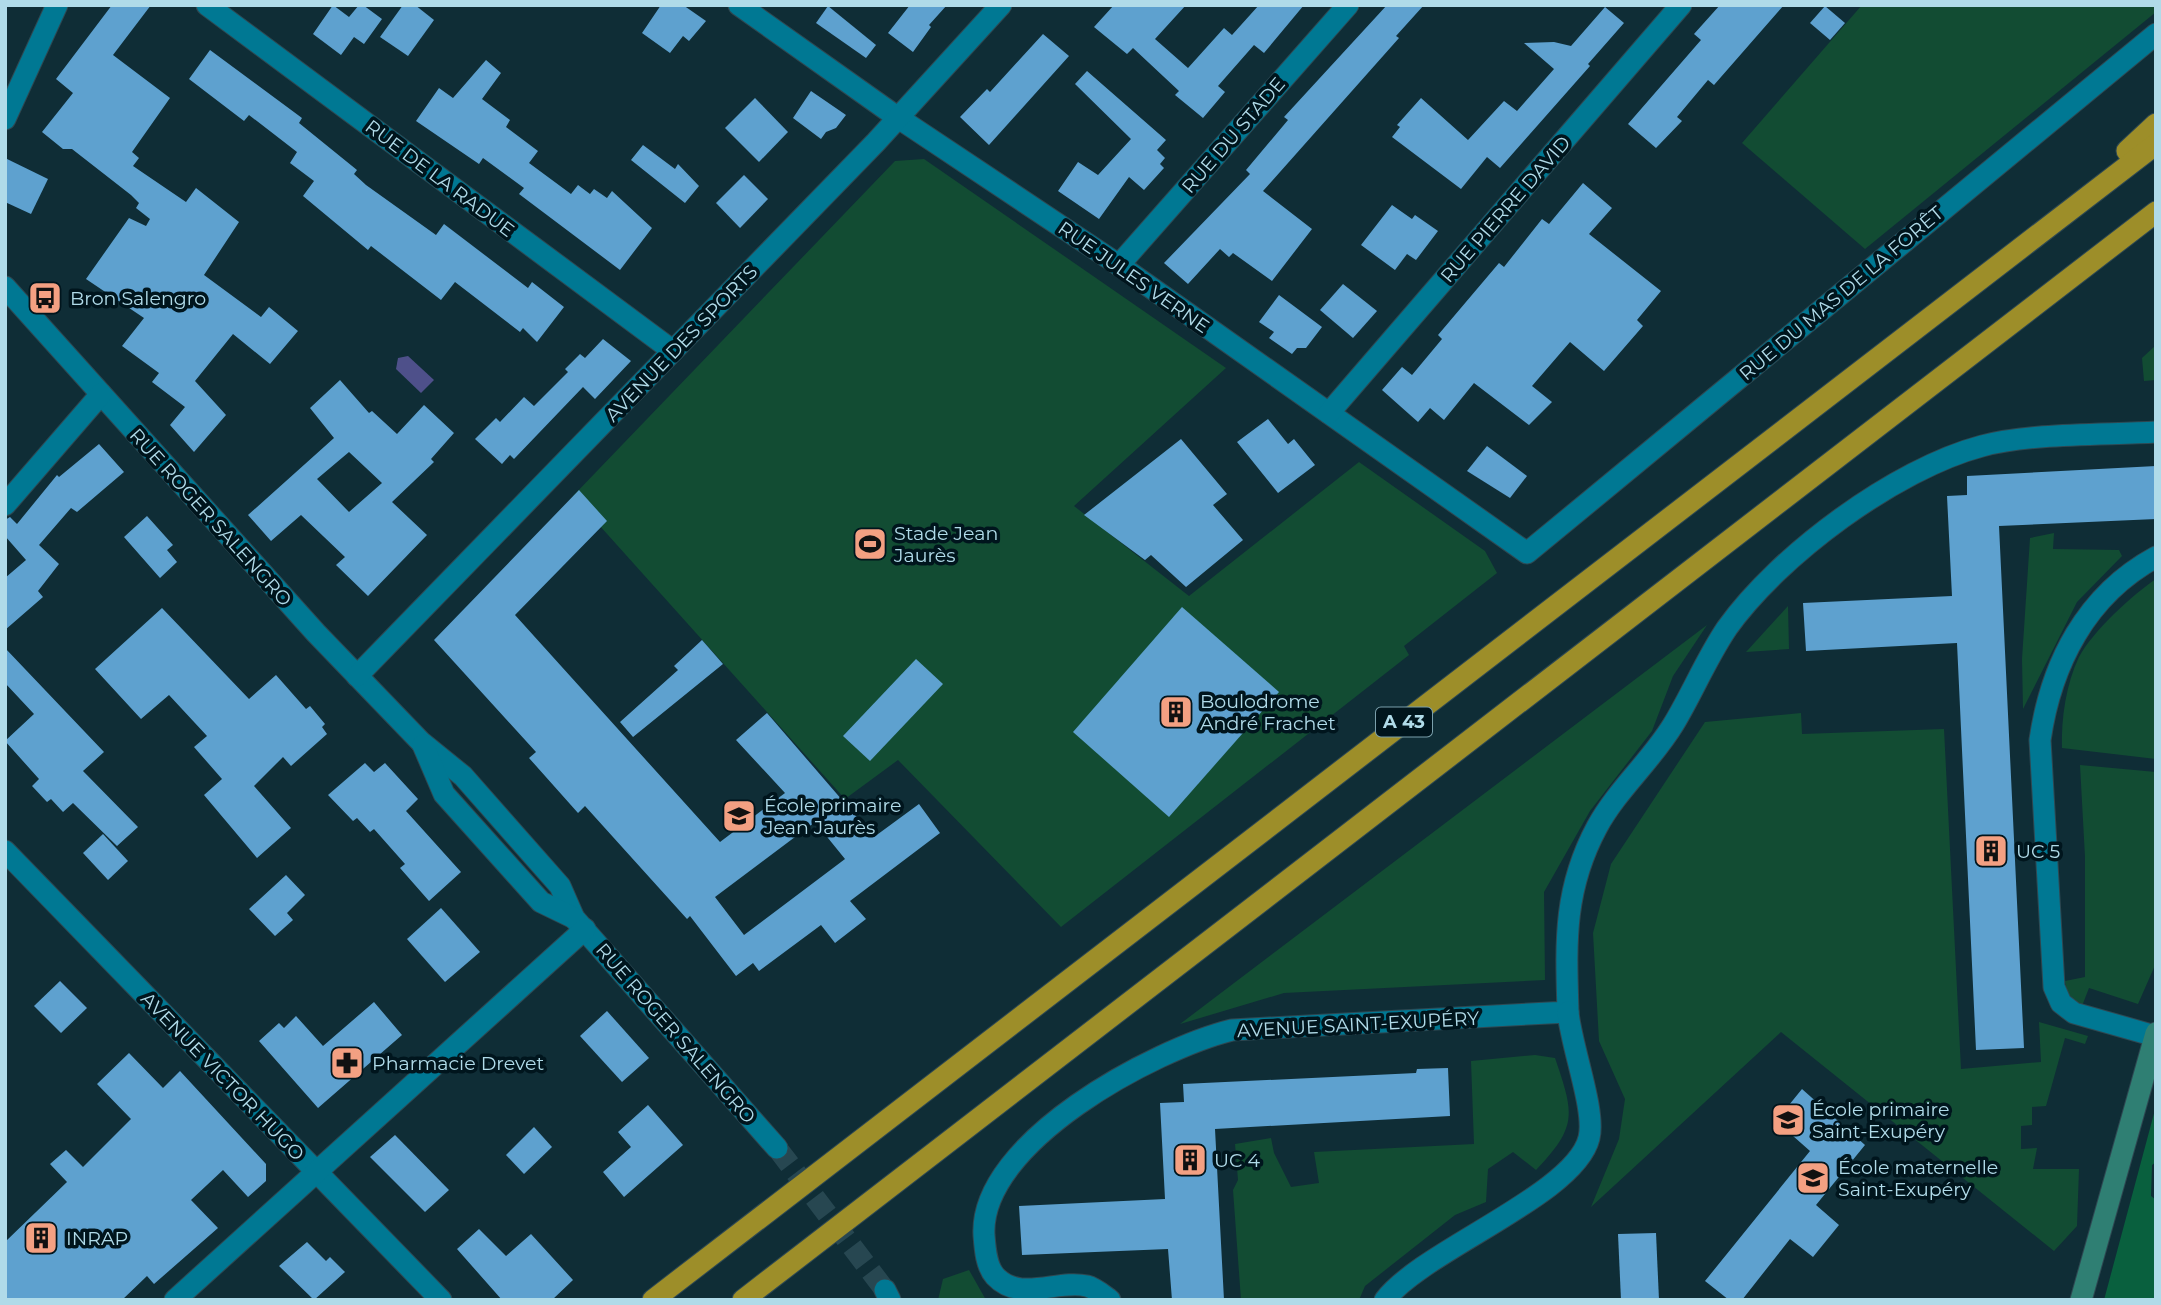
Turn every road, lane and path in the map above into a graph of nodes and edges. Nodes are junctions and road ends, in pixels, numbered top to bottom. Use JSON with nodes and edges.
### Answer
{"nodes":[{"id":1,"x":57,"y":5,"type":"edge"},
{"id":2,"x":207,"y":5,"type":"edge"},
{"id":3,"x":739,"y":5,"type":"edge"},
{"id":4,"x":1001,"y":5,"type":"edge"},
{"id":5,"x":1348,"y":5,"type":"edge"},
{"id":6,"x":1681,"y":5,"type":"edge"},
{"id":7,"x":2156,"y":34,"type":"edge"},
{"id":8,"x":897,"y":117,"type":"junction"},
{"id":9,"x":5,"y":119,"type":"edge"},
{"id":10,"x":2156,"y":124,"type":"edge"},
{"id":11,"x":2156,"y":144,"type":"edge"},
{"id":12,"x":2156,"y":212,"type":"edge"},
{"id":13,"x":2031,"y":240,"type":"junction"},
{"id":14,"x":1119,"y":265,"type":"junction"},
{"id":15,"x":5,"y":288,"type":"edge"},
{"id":16,"x":673,"y":351,"type":"junction"},
{"id":17,"x":101,"y":394,"type":"junction"},
{"id":18,"x":1329,"y":413,"type":"junction"},
{"id":19,"x":2156,"y":432,"type":"edge"},
{"id":20,"x":5,"y":505,"type":"edge"},
{"id":21,"x":1527,"y":553,"type":"joint"},
{"id":22,"x":2156,"y":557,"type":"edge"},
{"id":23,"x":357,"y":676,"type":"junction"},
{"id":24,"x":5,"y":851,"type":"edge"},
{"id":25,"x":580,"y":924,"type":"junction"},
{"id":26,"x":1568,"y":1012,"type":"junction"},
{"id":27,"x":2155,"y":1034,"type":"edge"},
{"id":28,"x":777,"y":1148,"type":"tunnel mouth"},
{"id":29,"x":315,"y":1171,"type":"junction"},
{"id":30,"x":175,"y":1300,"type":"edge"},
{"id":31,"x":441,"y":1300,"type":"edge"},
{"id":32,"x":653,"y":1300,"type":"edge"},
{"id":33,"x":743,"y":1300,"type":"edge"},
{"id":34,"x":1110,"y":1300,"type":"edge"},
{"id":35,"x":1385,"y":1300,"type":"edge"},
{"id":36,"x":2081,"y":1300,"type":"edge"}],
"edges":[{"from":1,"to":9,"type":"street"},
{"from":2,"to":16,"type":"street","name":"RUE DE LA RADUE"},
{"from":3,"to":8,"type":"street","name":"RUE JULES VERNE"},
{"from":4,"to":8,"type":"street","name":"AVENUE DES SPORTS"},
{"from":5,"to":14,"type":"street","name":"RUE DU STADE"},
{"from":6,"to":18,"type":"street","name":"RUE PIERRE DAVID"},
{"from":7,"to":21,"type":"street","name":"RUE DU MAS DE LA FORÊT"},
{"from":8,"to":14,"type":"street","name":"RUE JULES VERNE"},
{"from":8,"to":16,"type":"street","name":"AVENUE DES SPORTS"},
{"from":10,"to":13,"type":"highway"},
{"from":11,"to":13,"type":"highway","number":"A 43"},
{"from":12,"to":33,"type":"highway","number":"A 43"},
{"from":13,"to":32,"type":"highway","number":"A 43"},
{"from":14,"to":18,"type":"street","name":"RUE JULES VERNE"},
{"from":15,"to":17,"type":"street","name":"RUE ROGER SALENGRO"},
{"from":16,"to":23,"type":"street","name":"AVENUE DES SPORTS"},
{"from":17,"to":20,"type":"street"},
{"from":17,"to":23,"type":"street","name":"RUE ROGER SALENGRO"},
{"from":18,"to":21,"type":"street","name":"RUE JULES VERNE"},
{"from":19,"to":26,"type":"street"},
{"from":22,"to":27,"type":"street"},
{"from":23,"to":25,"type":"street","name":"RUE ROGER SALENGRO"},
{"from":24,"to":29,"type":"street","name":"AVENUE VICTOR HUGO"},
{"from":25,"to":28,"type":"street","name":"RUE ROGER SALENGRO"},
{"from":25,"to":29,"type":"street"},
{"from":26,"to":34,"type":"street","name":"AVENUE SAINT-EXUPÉRY"},
{"from":26,"to":35,"type":"street"},
{"from":27,"to":36,"type":"main road"},
{"from":29,"to":30,"type":"street"},
{"from":29,"to":31,"type":"street","name":"AVENUE VICTOR HUGO"}]}
